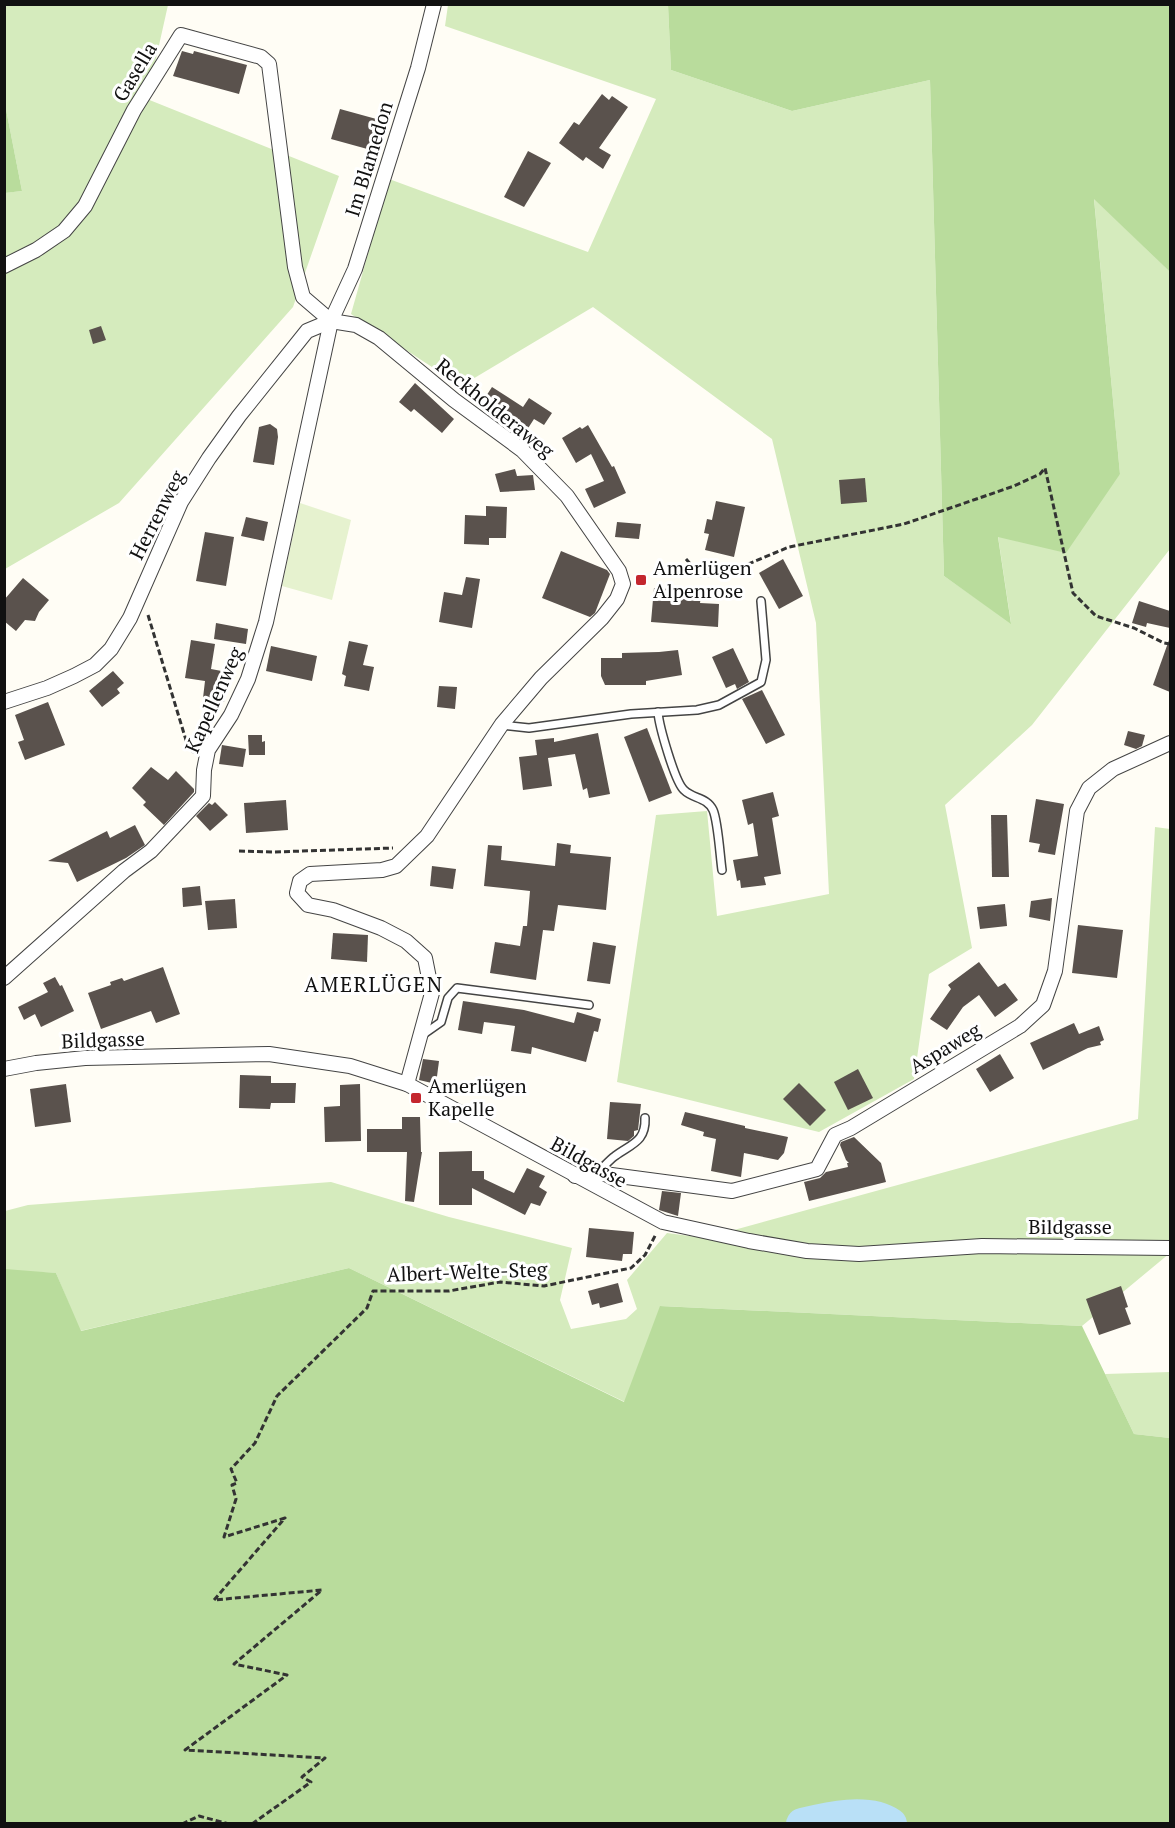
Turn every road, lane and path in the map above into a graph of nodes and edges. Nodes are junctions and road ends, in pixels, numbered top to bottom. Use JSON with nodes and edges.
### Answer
{"nodes":[{"id":1,"x":434,"y":4,"type":"edge"},
{"id":2,"x":4,"y":266,"type":"edge"},
{"id":3,"x":331,"y":321,"type":"junction"},
{"id":4,"x":686,"y":559,"type":"dead end"},
{"id":5,"x":142,"y":590,"type":"junction"},
{"id":6,"x":761,"y":601,"type":"dead end"},
{"id":7,"x":1170,"y":644,"type":"edge"},
{"id":8,"x":4,"y":702,"type":"edge"},
{"id":9,"x":657,"y":712,"type":"junction"},
{"id":10,"x":502,"y":724,"type":"junction"},
{"id":11,"x":1170,"y":743,"type":"edge"},
{"id":12,"x":207,"y":758,"type":"junction"},
{"id":13,"x":414,"y":847,"type":"junction"},
{"id":14,"x":239,"y":851,"type":"dead end"},
{"id":15,"x":722,"y":870,"type":"dead end"},
{"id":16,"x":4,"y":978,"type":"edge"},
{"id":17,"x":589,"y":1005,"type":"dead end"},
{"id":18,"x":420,"y":1036,"type":"junction"},
{"id":19,"x":4,"y":1068,"type":"edge"},
{"id":20,"x":407,"y":1084,"type":"junction"},
{"id":21,"x":645,"y":1118,"type":"dead end"},
{"id":22,"x":595,"y":1175,"type":"junction"},
{"id":23,"x":575,"y":1176,"type":"junction"},
{"id":24,"x":663,"y":1222,"type":"junction"},
{"id":25,"x":1170,"y":1248,"type":"edge"},
{"id":26,"x":182,"y":1824,"type":"edge"},
{"id":27,"x":229,"y":1824,"type":"edge"},
{"id":28,"x":252,"y":1824,"type":"edge"}],
"edges":[{"from":1,"to":3,"type":"street","name":"Im Blamedon"},
{"from":2,"to":3,"type":"street","name":"Gasella"},
{"from":3,"to":5,"type":"street","name":"Herrenweg"},
{"from":3,"to":10,"type":"street","name":"Reckholderaweg"},
{"from":3,"to":12,"type":"street","name":"Kapellenweg"},
{"from":4,"to":7,"type":"path"},
{"from":5,"to":8,"type":"street","name":"Herrenweg"},
{"from":5,"to":12,"type":"path"},
{"from":6,"to":9,"type":"lane"},
{"from":9,"to":10,"type":"lane"},
{"from":9,"to":15,"type":"lane"},
{"from":10,"to":13,"type":"street","name":"Reckholderaweg"},
{"from":11,"to":22,"type":"street","name":"Aspaweg"},
{"from":12,"to":16,"type":"street","name":"Kapellenweg"},
{"from":13,"to":14,"type":"path"},
{"from":13,"to":18,"type":"street","name":"Reckholderaweg"},
{"from":17,"to":18,"type":"lane"},
{"from":18,"to":20,"type":"street","name":"Reckholderaweg"},
{"from":19,"to":20,"type":"street","name":"Bildgasse"},
{"from":20,"to":23,"type":"street","name":"Bildgasse"},
{"from":21,"to":22,"type":"lane"},
{"from":22,"to":23,"type":"street","name":"Aspaweg"},
{"from":23,"to":24,"type":"street","name":"Bildgasse"},
{"from":24,"to":25,"type":"street","name":"Bildgasse"},
{"from":24,"to":28,"type":"path","name":"Albert-Welte-Steg"},
{"from":26,"to":27,"type":"path"}]}
